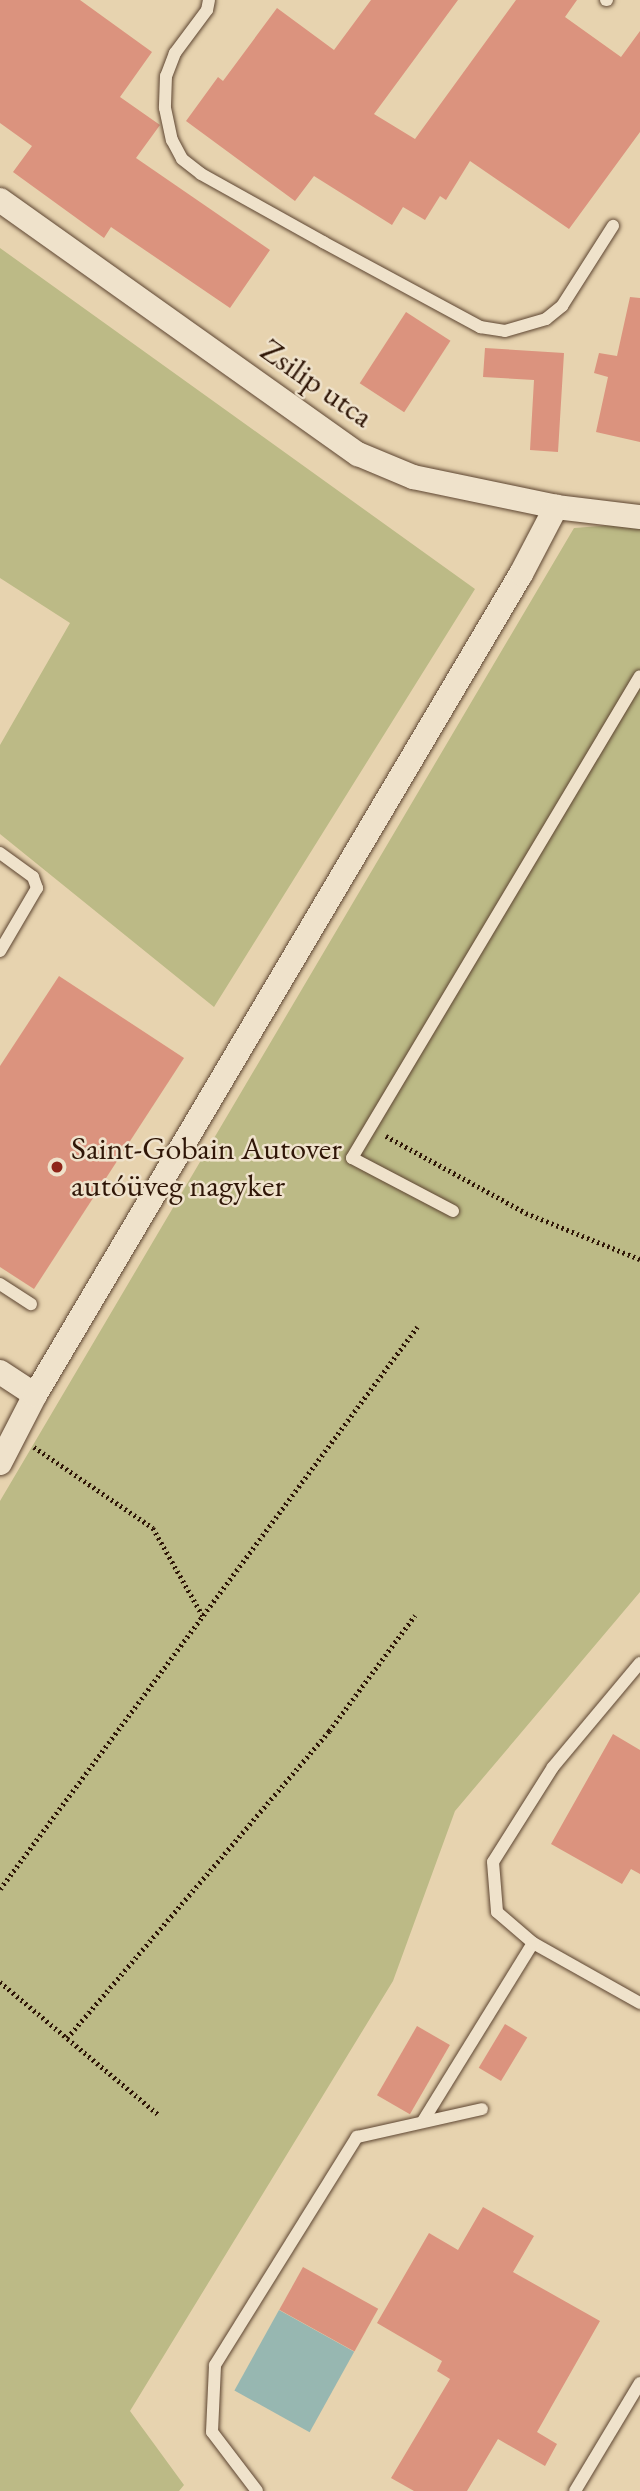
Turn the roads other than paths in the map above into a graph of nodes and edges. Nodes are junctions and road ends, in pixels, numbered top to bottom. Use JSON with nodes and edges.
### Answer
{"nodes":[{"id":1,"x":209,"y":0,"type":"edge"},
{"id":2,"x":0,"y":200,"type":"edge"},
{"id":3,"x":613,"y":226,"type":"dead end"},
{"id":4,"x":556,"y":507,"type":"junction"},
{"id":5,"x":639,"y":520,"type":"edge"},
{"id":6,"x":638,"y":684,"type":"edge"},
{"id":7,"x":0,"y":853,"type":"edge"},
{"id":8,"x":0,"y":951,"type":"edge"},
{"id":9,"x":453,"y":1211,"type":"dead end"},
{"id":10,"x":0,"y":1284,"type":"edge"},
{"id":11,"x":31,"y":1304,"type":"dead end"},
{"id":12,"x":0,"y":1372,"type":"edge"},
{"id":13,"x":35,"y":1395,"type":"junction"},
{"id":14,"x":0,"y":1463,"type":"edge"},
{"id":15,"x":640,"y":1663,"type":"edge"},
{"id":16,"x":533,"y":1944,"type":"junction"},
{"id":17,"x":640,"y":2003,"type":"edge"},
{"id":18,"x":482,"y":2109,"type":"dead end"},
{"id":19,"x":423,"y":2121,"type":"junction"},
{"id":20,"x":640,"y":2383,"type":"edge"},
{"id":21,"x":257,"y":2491,"type":"edge"},
{"id":22,"x":575,"y":2491,"type":"edge"}],
"edges":[{"from":1,"to":3,"type":"lane"},
{"from":2,"to":4,"type":"street","name":"Zsilip utca"},
{"from":4,"to":5,"type":"street","name":"Zsilip utca"},
{"from":4,"to":13,"type":"street"},
{"from":6,"to":9,"type":"lane"},
{"from":7,"to":8,"type":"lane"},
{"from":10,"to":11,"type":"lane"},
{"from":12,"to":13,"type":"street"},
{"from":13,"to":14,"type":"street"},
{"from":15,"to":16,"type":"lane"},
{"from":16,"to":17,"type":"lane"},
{"from":16,"to":19,"type":"lane"},
{"from":18,"to":19,"type":"lane"},
{"from":19,"to":21,"type":"lane"},
{"from":20,"to":22,"type":"lane"}]}
